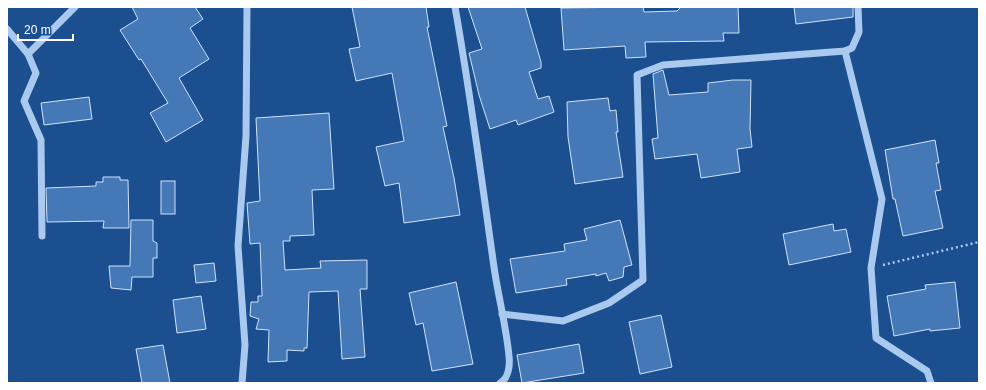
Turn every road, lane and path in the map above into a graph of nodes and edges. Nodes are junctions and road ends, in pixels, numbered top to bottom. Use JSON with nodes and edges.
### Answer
{"nodes":[{"id":1,"x":75,"y":7,"type":"edge"},
{"id":2,"x":248,"y":7,"type":"edge"},
{"id":3,"x":455,"y":7,"type":"edge"},
{"id":4,"x":858,"y":7,"type":"edge"},
{"id":5,"x":7,"y":30,"type":"edge"},
{"id":6,"x":845,"y":51,"type":"junction"},
{"id":7,"x":28,"y":54,"type":"junction"},
{"id":8,"x":42,"y":236,"type":"dead end"},
{"id":9,"x":979,"y":242,"type":"edge"},
{"id":10,"x":871,"y":268,"type":"junction"},
{"id":11,"x":502,"y":314,"type":"junction"},
{"id":12,"x":502,"y":382,"type":"edge"},
{"id":13,"x":242,"y":383,"type":"edge"},
{"id":14,"x":512,"y":383,"type":"edge"},
{"id":15,"x":931,"y":383,"type":"edge"}],
"edges":[{"from":1,"to":7,"type":"street"},
{"from":2,"to":13,"type":"street"},
{"from":3,"to":11,"type":"street"},
{"from":4,"to":6,"type":"street"},
{"from":5,"to":7,"type":"street"},
{"from":6,"to":10,"type":"street"},
{"from":6,"to":11,"type":"street"},
{"from":7,"to":8,"type":"street"},
{"from":9,"to":10,"type":"path"},
{"from":10,"to":15,"type":"street"},
{"from":11,"to":12,"type":"street"},
{"from":12,"to":14,"type":"street"}]}
